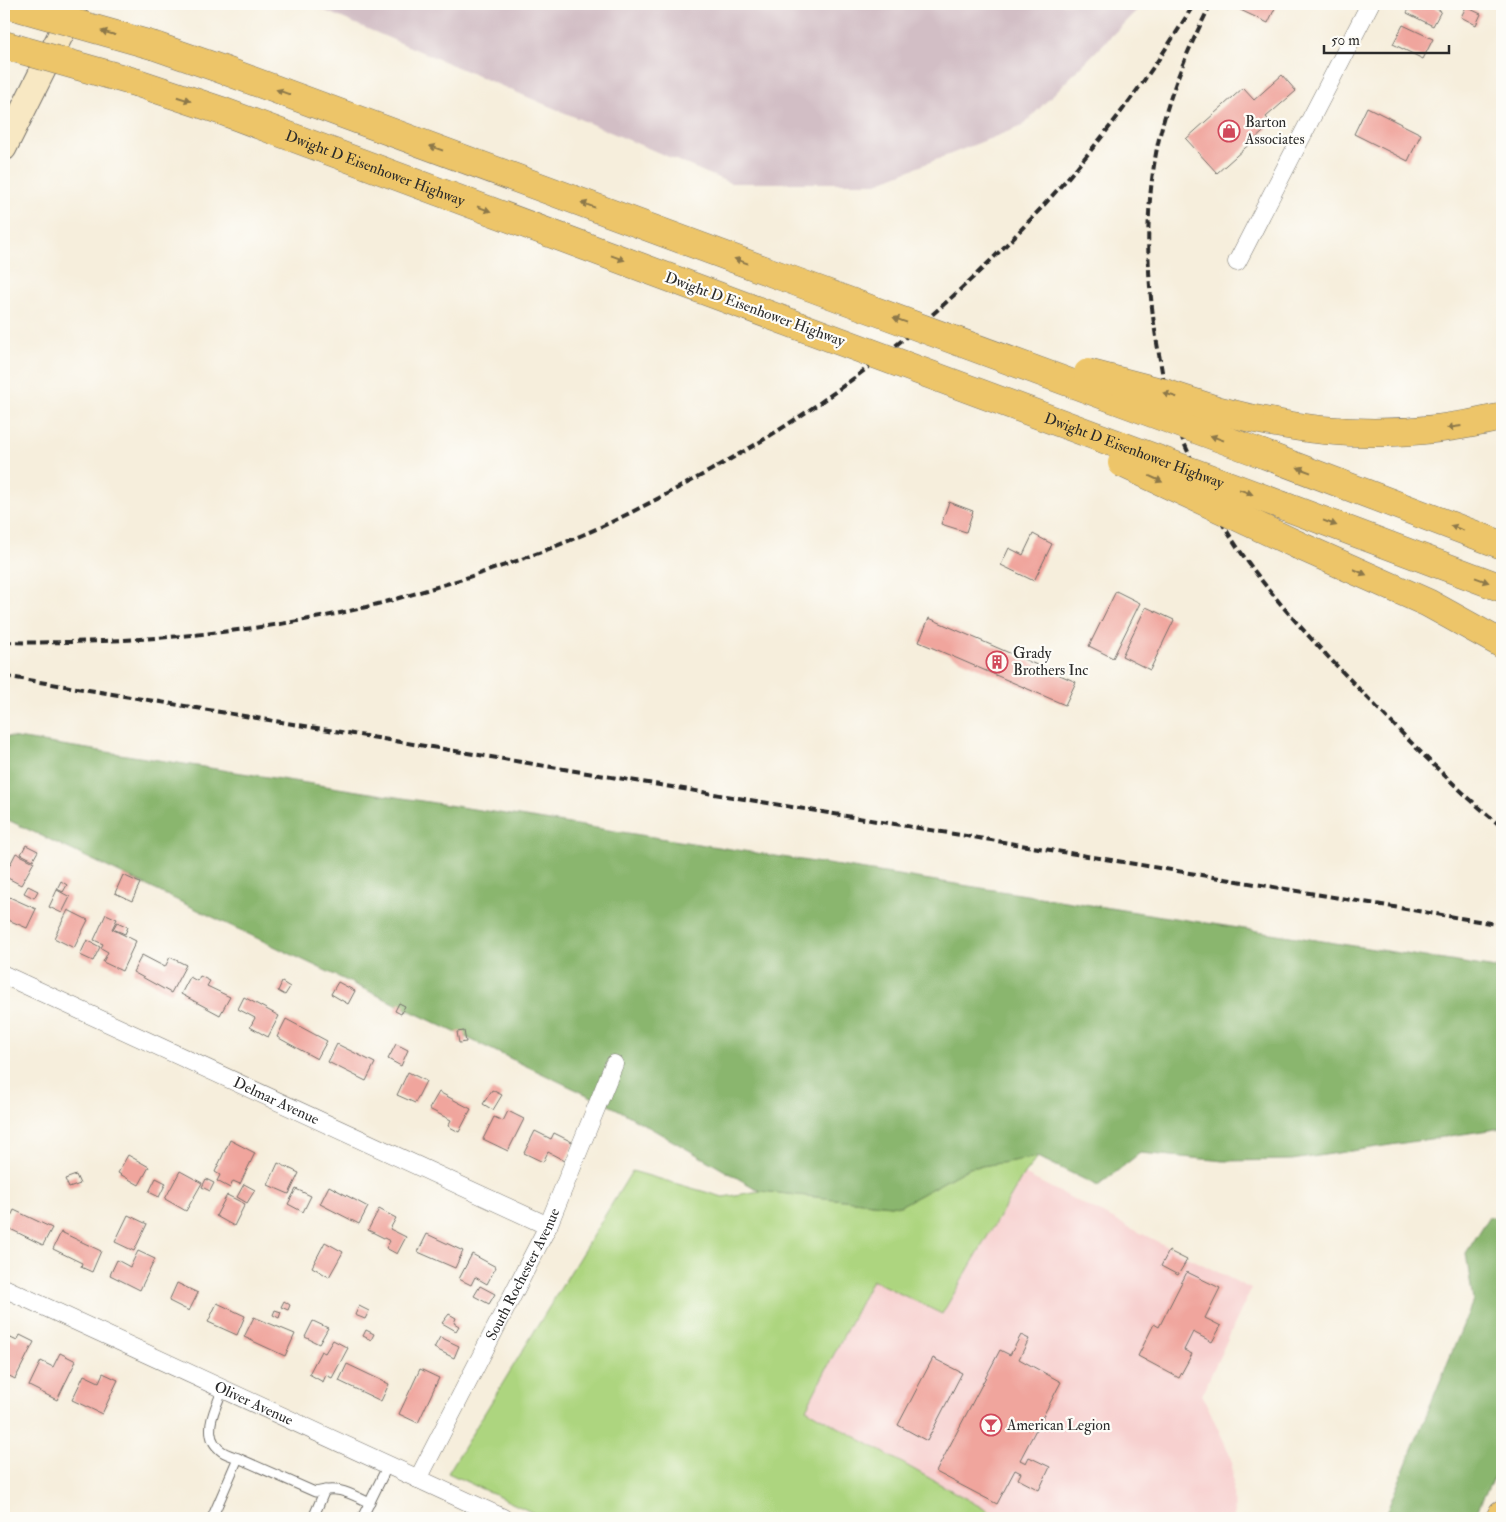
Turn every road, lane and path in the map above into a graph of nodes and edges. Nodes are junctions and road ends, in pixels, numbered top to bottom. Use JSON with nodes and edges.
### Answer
{"nodes":[{"id":1,"x":76,"y":4,"type":"edge"},
{"id":2,"x":1370,"y":4,"type":"edge"},
{"id":3,"x":9,"y":5,"type":"edge"},
{"id":4,"x":4,"y":45,"type":"edge"},
{"id":5,"x":4,"y":148,"type":"edge"},
{"id":6,"x":1237,"y":262,"type":"dead end"},
{"id":7,"x":938,"y":334,"type":"junction"},
{"id":8,"x":937,"y":378,"type":"junction"},
{"id":9,"x":1502,"y":417,"type":"edge"},
{"id":10,"x":1502,"y":545,"type":"edge"},
{"id":11,"x":1502,"y":588,"type":"edge"},
{"id":12,"x":1502,"y":644,"type":"edge"},
{"id":13,"x":4,"y":975,"type":"edge"},
{"id":14,"x":614,"y":1064,"type":"dead end"},
{"id":15,"x":548,"y":1226,"type":"junction"},
{"id":16,"x":4,"y":1288,"type":"edge"},
{"id":17,"x":223,"y":1389,"type":"junction"},
{"id":18,"x":238,"y":1458,"type":"junction"},
{"id":19,"x":388,"y":1465,"type":"junction"},
{"id":20,"x":418,"y":1479,"type":"junction"},
{"id":21,"x":325,"y":1490,"type":"junction"},
{"id":22,"x":370,"y":1503,"type":"junction"},
{"id":23,"x":1502,"y":1514,"type":"edge"},
{"id":24,"x":212,"y":1518,"type":"edge"},
{"id":25,"x":313,"y":1518,"type":"edge"},
{"id":26,"x":362,"y":1518,"type":"edge"},
{"id":27,"x":502,"y":1518,"type":"edge"},
{"id":28,"x":1500,"y":1518,"type":"edge"}],
"edges":[{"from":1,"to":5,"type":"main road"},
{"from":2,"to":6,"type":"street"},
{"from":7,"to":3,"type":"main road","one_way":true,"bridge":true},
{"from":4,"to":8,"type":"main road","name":"Dwight D Eisenhower Highway","one_way":true,"bridge":true},
{"from":9,"to":7,"type":"main road","one_way":true,"bridge":true},
{"from":10,"to":7,"type":"main road","one_way":true,"bridge":true},
{"from":8,"to":11,"type":"main road","name":"Dwight D Eisenhower Highway","one_way":true,"bridge":true},
{"from":8,"to":12,"type":"main road","one_way":true,"bridge":true},
{"from":13,"to":15,"type":"street","name":"Delmar Avenue"},
{"from":14,"to":15,"type":"street","name":"South Rochester Avenue"},
{"from":15,"to":20,"type":"street","name":"South Rochester Avenue"},
{"from":16,"to":17,"type":"street","name":"Oliver Avenue"},
{"from":17,"to":18,"type":"lane"},
{"from":17,"to":19,"type":"street","name":"Oliver Avenue"},
{"from":18,"to":21,"type":"lane"},
{"from":18,"to":24,"type":"lane"},
{"from":19,"to":20,"type":"street","name":"Oliver Avenue"},
{"from":19,"to":22,"type":"lane"},
{"from":20,"to":27,"type":"street","name":"Oliver Avenue"},
{"from":21,"to":22,"type":"lane"},
{"from":21,"to":25,"type":"lane"},
{"from":22,"to":26,"type":"lane"},
{"from":23,"to":28,"type":"main road"}]}
